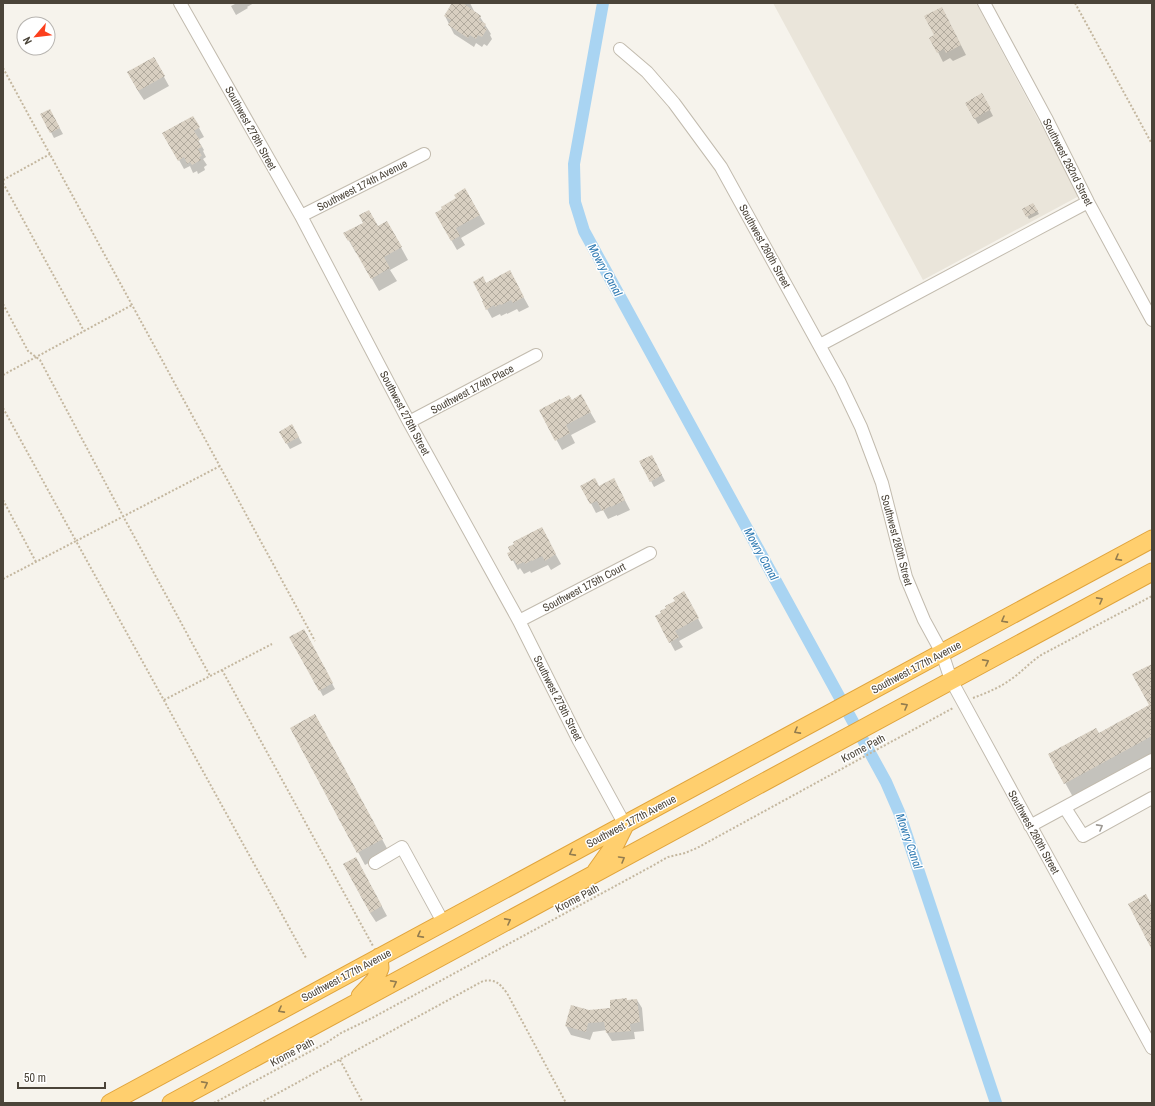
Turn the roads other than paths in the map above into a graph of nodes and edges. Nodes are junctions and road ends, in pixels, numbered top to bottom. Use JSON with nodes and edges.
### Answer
{"nodes":[{"id":1,"x":180,"y":3,"type":"edge"},
{"id":2,"x":984,"y":3,"type":"edge"},
{"id":3,"x":620,"y":49,"type":"dead end"},
{"id":4,"x":424,"y":154,"type":"dead end"},
{"id":5,"x":1088,"y":202,"type":"junction"},
{"id":6,"x":301,"y":216,"type":"junction"},
{"id":7,"x":1152,"y":320,"type":"edge"},
{"id":8,"x":820,"y":345,"type":"junction"},
{"id":9,"x":536,"y":355,"type":"dead end"},
{"id":10,"x":409,"y":422,"type":"junction"},
{"id":11,"x":1152,"y":539,"type":"edge"},
{"id":12,"x":650,"y":553,"type":"dead end"},
{"id":13,"x":1152,"y":572,"type":"edge"},
{"id":14,"x":519,"y":621,"type":"junction"},
{"id":15,"x":942,"y":653,"type":"junction"},
{"id":16,"x":951,"y":680,"type":"junction"},
{"id":17,"x":1151,"y":763,"type":"edge"},
{"id":18,"x":1152,"y":798,"type":"edge"},
{"id":19,"x":1065,"y":808,"type":"junction"},
{"id":20,"x":625,"y":825,"type":"junction"},
{"id":21,"x":1030,"y":826,"type":"junction"},
{"id":22,"x":374,"y":863,"type":"dead end"},
{"id":23,"x":594,"y":874,"type":"junction"},
{"id":24,"x":443,"y":922,"type":"junction"},
{"id":25,"x":379,"y":957,"type":"junction"},
{"id":26,"x":343,"y":1010,"type":"junction"},
{"id":27,"x":1152,"y":1048,"type":"edge"},
{"id":28,"x":173,"y":1102,"type":"edge"},
{"id":29,"x":110,"y":1103,"type":"edge"}],
"edges":[{"from":1,"to":6,"type":"street","name":"Southwest 278th Street"},
{"from":2,"to":5,"type":"street","name":"Southwest 282nd Street"},
{"from":3,"to":8,"type":"street","name":"Southwest 280th Street"},
{"from":4,"to":6,"type":"street","name":"Southwest 174th Avenue"},
{"from":5,"to":7,"type":"street","name":"Southwest 282nd Street"},
{"from":5,"to":8,"type":"street"},
{"from":6,"to":10,"type":"street","name":"Southwest 278th Street"},
{"from":8,"to":15,"type":"street","name":"Southwest 280th Street"},
{"from":9,"to":10,"type":"street","name":"Southwest 174th Place"},
{"from":10,"to":14,"type":"street","name":"Southwest 278th Street"},
{"from":11,"to":15,"type":"highway","name":"Southwest 177th Avenue","one_way":true},
{"from":12,"to":14,"type":"street","name":"Southwest 175th Court"},
{"from":16,"to":13,"type":"highway","one_way":true},
{"from":14,"to":20,"type":"street","name":"Southwest 278th Street"},
{"from":15,"to":16,"type":"street","name":"Southwest 280th Street"},
{"from":15,"to":20,"type":"highway","name":"Southwest 177th Avenue","one_way":true},
{"from":16,"to":21,"type":"street","name":"Southwest 280th Street"},
{"from":23,"to":16,"type":"highway","one_way":true},
{"from":17,"to":19,"type":"street"},
{"from":19,"to":18,"type":"street","one_way":true},
{"from":19,"to":21,"type":"street"},
{"from":20,"to":23,"type":"highway"},
{"from":20,"to":24,"type":"highway","name":"Southwest 177th Avenue","one_way":true},
{"from":21,"to":27,"type":"street","name":"Southwest 280th Street"},
{"from":22,"to":24,"type":"street"},
{"from":26,"to":23,"type":"highway","one_way":true},
{"from":24,"to":25,"type":"highway","name":"Southwest 177th Avenue","one_way":true},
{"from":25,"to":26,"type":"highway"},
{"from":25,"to":29,"type":"highway","name":"Southwest 177th Avenue","one_way":true},
{"from":28,"to":26,"type":"highway","one_way":true}]}
